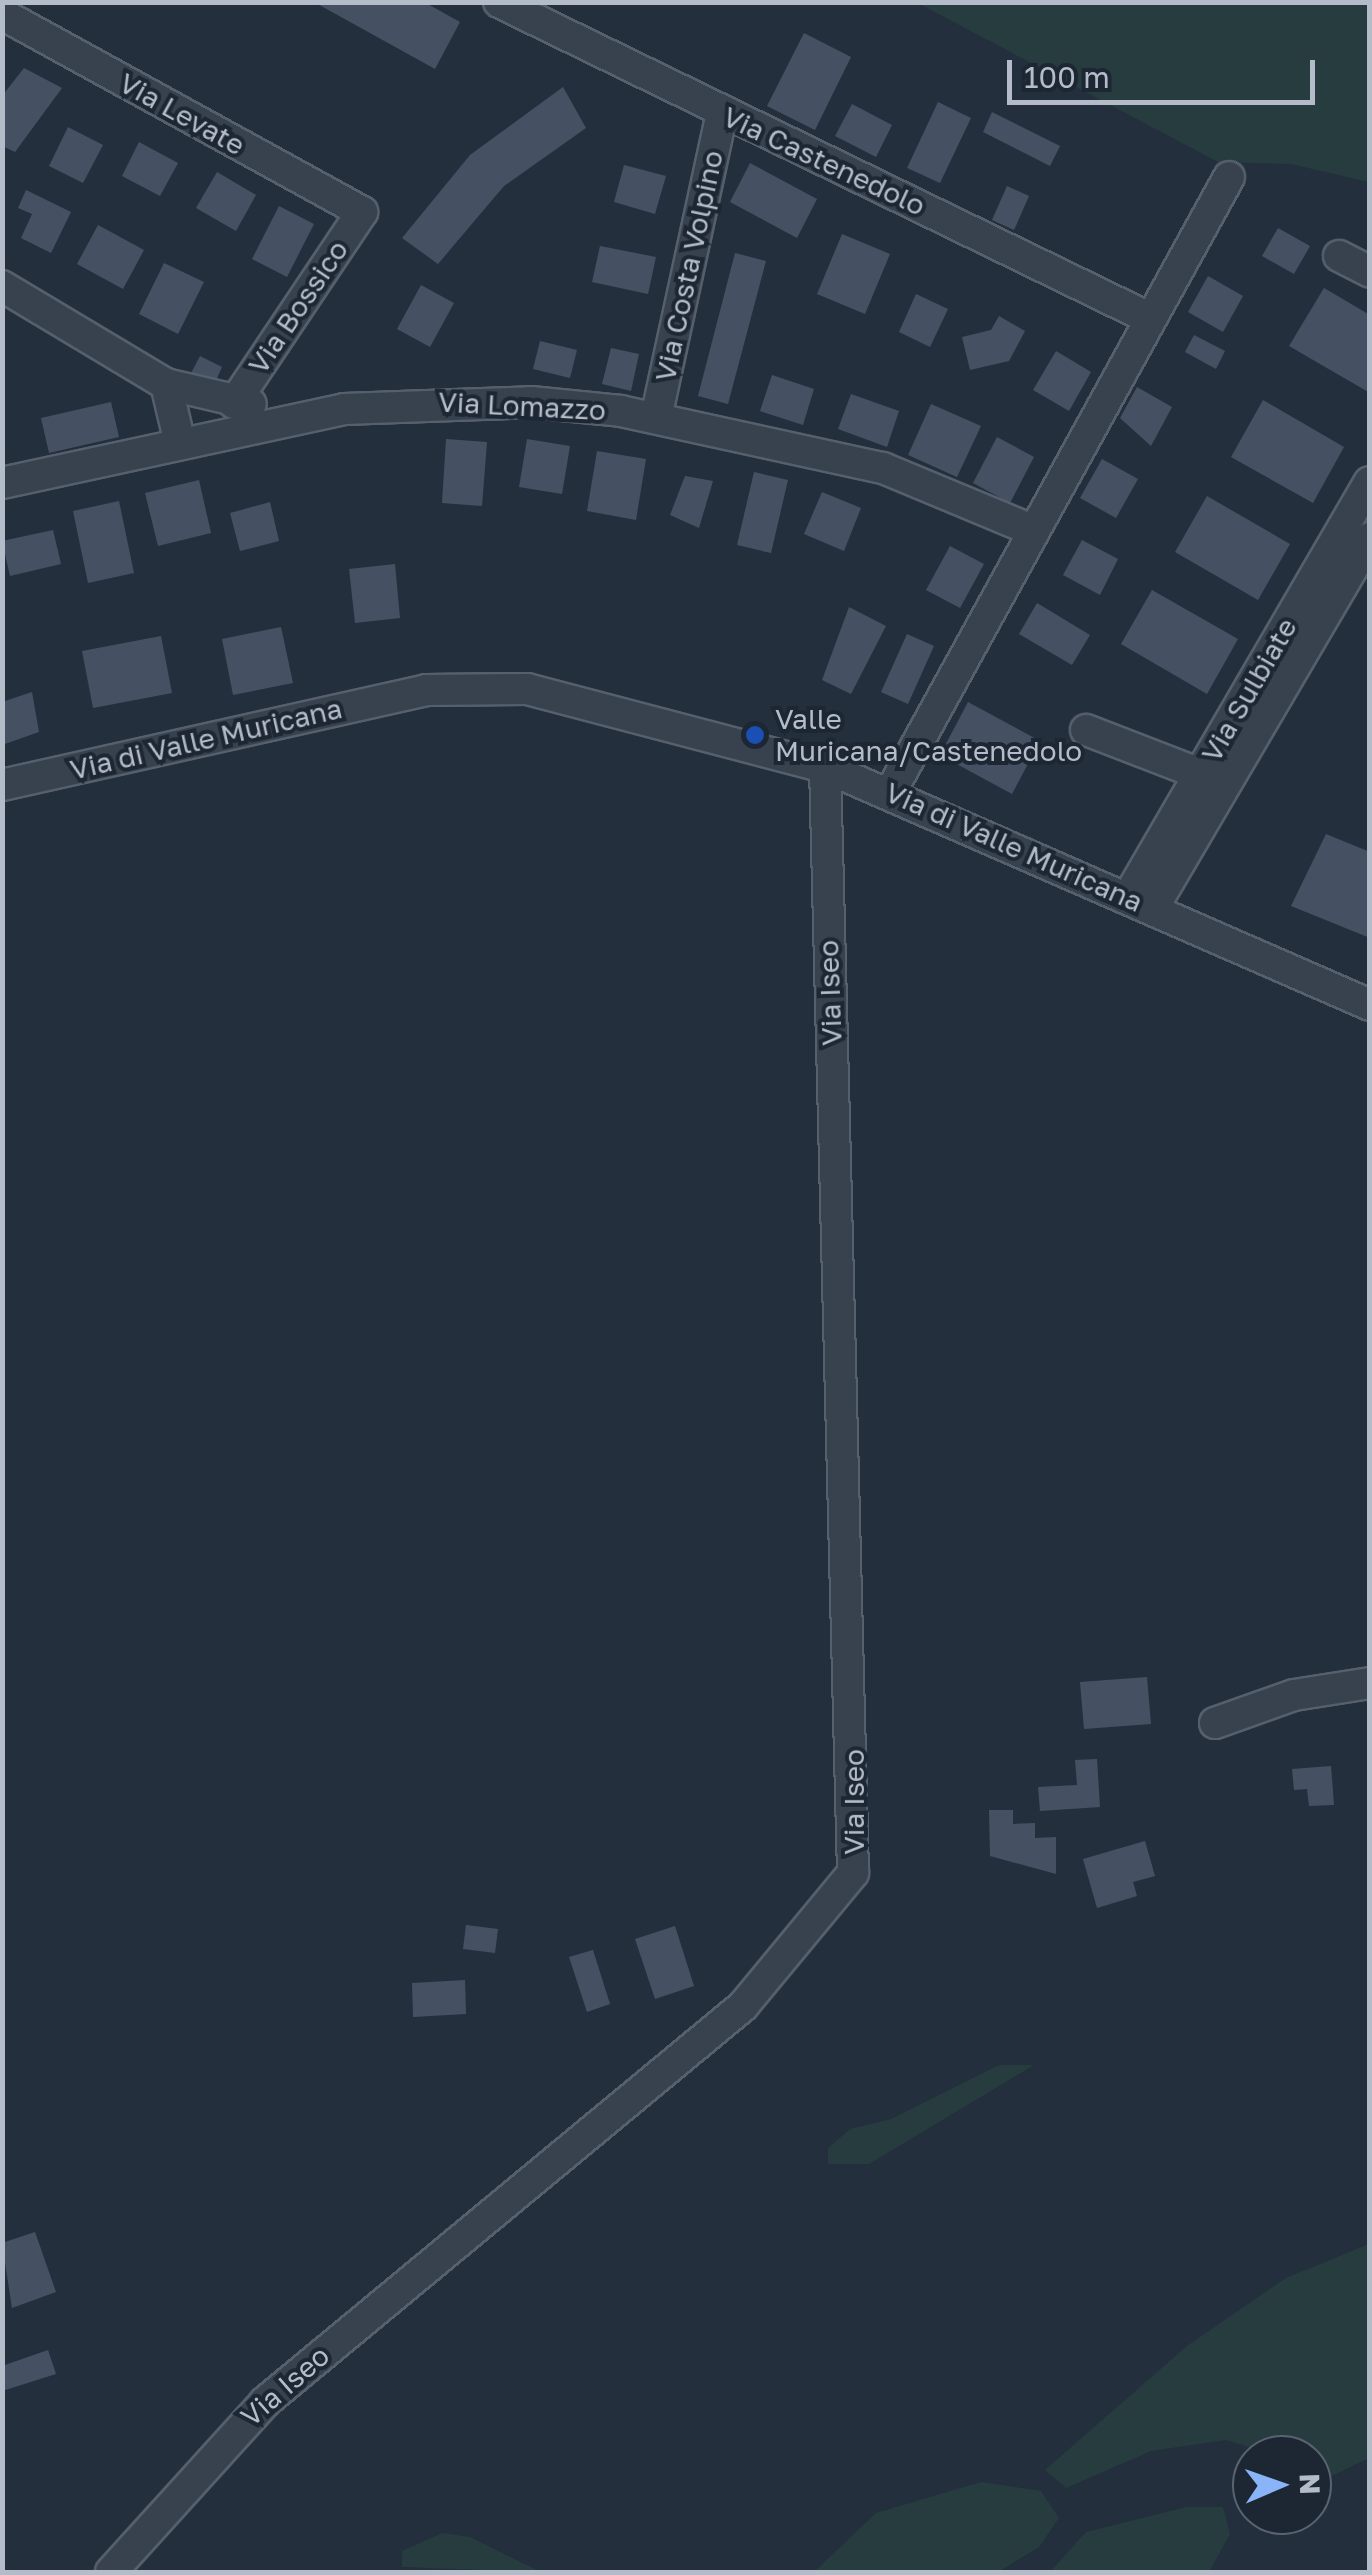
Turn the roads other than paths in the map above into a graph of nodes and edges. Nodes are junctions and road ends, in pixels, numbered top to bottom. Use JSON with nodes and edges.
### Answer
{"nodes":[{"id":1,"x":499,"y":2,"type":"edge"},
{"id":2,"x":2,"y":14,"type":"edge"},
{"id":3,"x":722,"y":114,"type":"junction"},
{"id":4,"x":1229,"y":177,"type":"dead end"},
{"id":5,"x":362,"y":212,"type":"joint"},
{"id":6,"x":1340,"y":256,"type":"dead end"},
{"id":7,"x":1370,"y":272,"type":"edge"},
{"id":8,"x":2,"y":286,"type":"edge"},
{"id":9,"x":1150,"y":318,"type":"junction"},
{"id":10,"x":166,"y":384,"type":"junction"},
{"id":11,"x":234,"y":403,"type":"junction"},
{"id":12,"x":344,"y":410,"type":"junction"},
{"id":13,"x":656,"y":418,"type":"junction"},
{"id":14,"x":180,"y":443,"type":"junction"},
{"id":15,"x":1370,"y":482,"type":"edge"},
{"id":16,"x":2,"y":483,"type":"edge"},
{"id":17,"x":1032,"y":530,"type":"junction"},
{"id":18,"x":1357,"y":541,"type":"edge"},
{"id":19,"x":1086,"y":730,"type":"dead end"},
{"id":20,"x":825,"y":767,"type":"junction"},
{"id":21,"x":1213,"y":778,"type":"junction"},
{"id":22,"x":2,"y":785,"type":"edge"},
{"id":23,"x":890,"y":793,"type":"junction"},
{"id":24,"x":1141,"y":903,"type":"junction"},
{"id":25,"x":1370,"y":1005,"type":"edge"},
{"id":26,"x":1370,"y":1683,"type":"edge"},
{"id":27,"x":1215,"y":1723,"type":"dead end"},
{"id":28,"x":111,"y":2572,"type":"edge"}],
"edges":[{"from":1,"to":3,"type":"street","name":"Via Castenedolo"},
{"from":2,"to":5,"type":"street","name":"Via Levate"},
{"from":3,"to":9,"type":"street","name":"Via Castenedolo"},
{"from":3,"to":13,"type":"street","name":"Via Costa Volpino"},
{"from":4,"to":9,"type":"street"},
{"from":5,"to":11,"type":"street","name":"Via Bossico"},
{"from":6,"to":7,"type":"street"},
{"from":8,"to":10,"type":"street"},
{"from":9,"to":17,"type":"street"},
{"from":10,"to":11,"type":"street"},
{"from":10,"to":14,"type":"street"},
{"from":11,"to":12,"type":"street"},
{"from":12,"to":13,"type":"street","name":"Via Lomazzo"},
{"from":12,"to":14,"type":"street","name":"Via Lomazzo"},
{"from":13,"to":17,"type":"street","name":"Via Lomazzo"},
{"from":14,"to":16,"type":"street","name":"Via Lomazzo"},
{"from":15,"to":18,"type":"street","name":"Via Sulbiate"},
{"from":17,"to":23,"type":"street"},
{"from":18,"to":21,"type":"street","name":"Via Sulbiate"},
{"from":19,"to":21,"type":"street"},
{"from":20,"to":22,"type":"street","name":"Via di Valle Muricana"},
{"from":20,"to":23,"type":"street","name":"Via di Valle Muricana"},
{"from":20,"to":28,"type":"street","name":"Via Iseo"},
{"from":21,"to":24,"type":"street","name":"Via Sulbiate"},
{"from":23,"to":24,"type":"street","name":"Via di Valle Muricana"},
{"from":24,"to":25,"type":"street","name":"Via di Valle Muricana"},
{"from":26,"to":27,"type":"street"}]}
